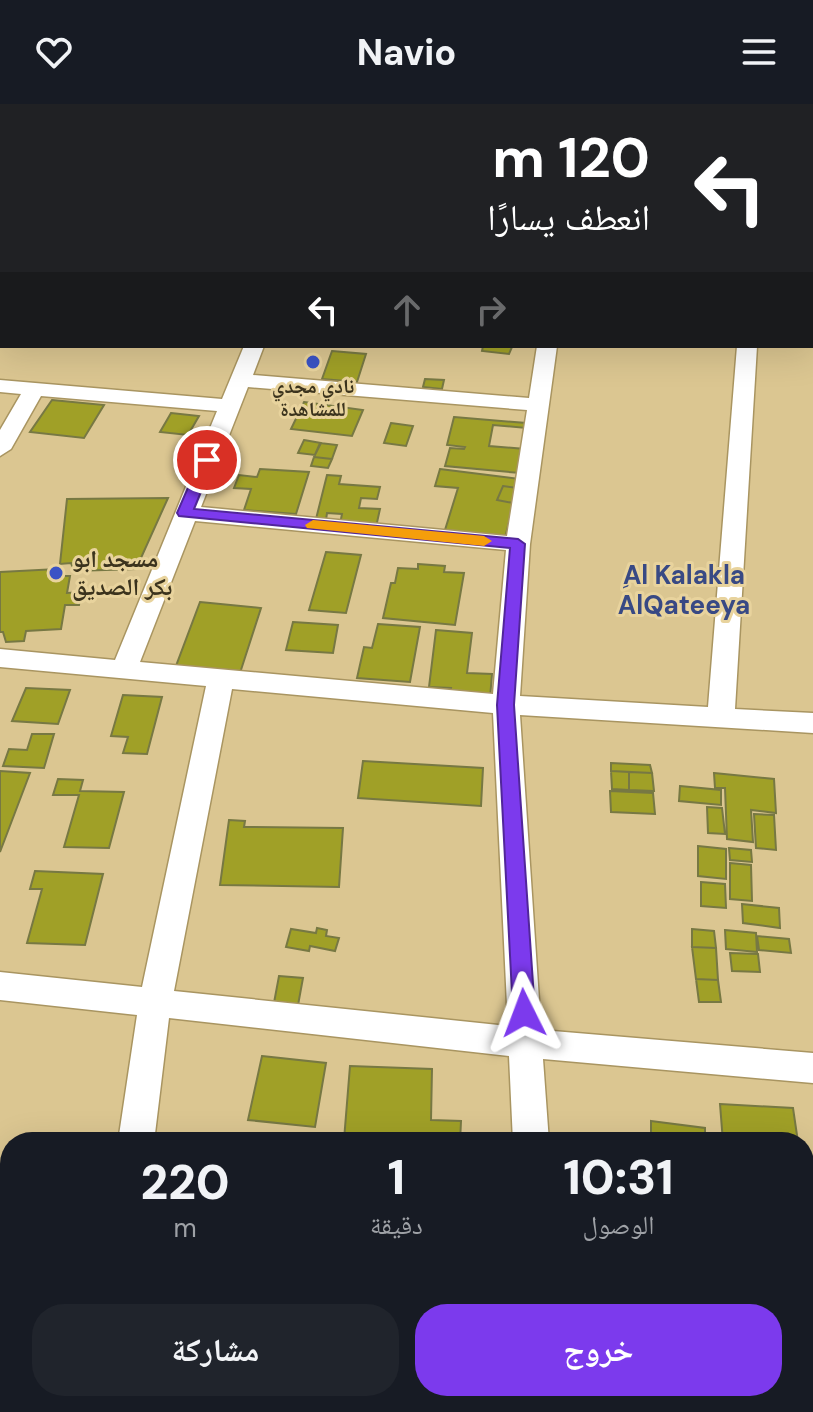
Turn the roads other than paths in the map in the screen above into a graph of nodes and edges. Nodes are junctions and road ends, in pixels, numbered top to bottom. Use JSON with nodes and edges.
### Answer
{"nodes":[{"id":1,"x":253,"y":348,"type":"edge"},
{"id":2,"x":547,"y":348,"type":"edge"},
{"id":3,"x":747,"y":348,"type":"edge"},
{"id":4,"x":241,"y":380,"type":"junction"},
{"id":5,"x":0,"y":386,"type":"edge"},
{"id":6,"x":34,"y":389,"type":"junction"},
{"id":7,"x":540,"y":405,"type":"junction"},
{"id":8,"x":229,"y":406,"type":"junction"},
{"id":9,"x":0,"y":449,"type":"edge"},
{"id":10,"x":185,"y":513,"type":"junction"},
{"id":11,"x":518,"y":544,"type":"junction"},
{"id":12,"x":0,"y":658,"type":"edge"},
{"id":13,"x":124,"y":670,"type":"junction"},
{"id":14,"x":221,"y":678,"type":"junction"},
{"id":15,"x":506,"y":705,"type":"junction"},
{"id":16,"x":721,"y":719,"type":"junction"},
{"id":17,"x":813,"y":723,"type":"edge"},
{"id":18,"x":0,"y":986,"type":"edge"},
{"id":19,"x":155,"y":1003,"type":"junction"},
{"id":20,"x":526,"y":1043,"type":"junction"},
{"id":21,"x":813,"y":1068,"type":"edge"},
{"id":22,"x":137,"y":1132,"type":"edge"},
{"id":23,"x":530,"y":1132,"type":"edge"}],
"edges":[{"from":1,"to":4,"type":"street"},
{"from":2,"to":7,"type":"street"},
{"from":3,"to":16,"type":"street"},
{"from":4,"to":7,"type":"street"},
{"from":4,"to":8,"type":"street"},
{"from":5,"to":6,"type":"street"},
{"from":6,"to":8,"type":"street"},
{"from":6,"to":9,"type":"street"},
{"from":7,"to":11,"type":"street"},
{"from":8,"to":10,"type":"street"},
{"from":10,"to":11,"type":"street"},
{"from":10,"to":13,"type":"street"},
{"from":11,"to":15,"type":"street"},
{"from":12,"to":13,"type":"street"},
{"from":13,"to":14,"type":"street"},
{"from":14,"to":15,"type":"street"},
{"from":14,"to":19,"type":"street"},
{"from":15,"to":16,"type":"street"},
{"from":15,"to":20,"type":"street"},
{"from":16,"to":17,"type":"street"},
{"from":18,"to":19,"type":"street"},
{"from":19,"to":20,"type":"street"},
{"from":19,"to":22,"type":"street"},
{"from":20,"to":21,"type":"street"},
{"from":20,"to":23,"type":"street"}]}
